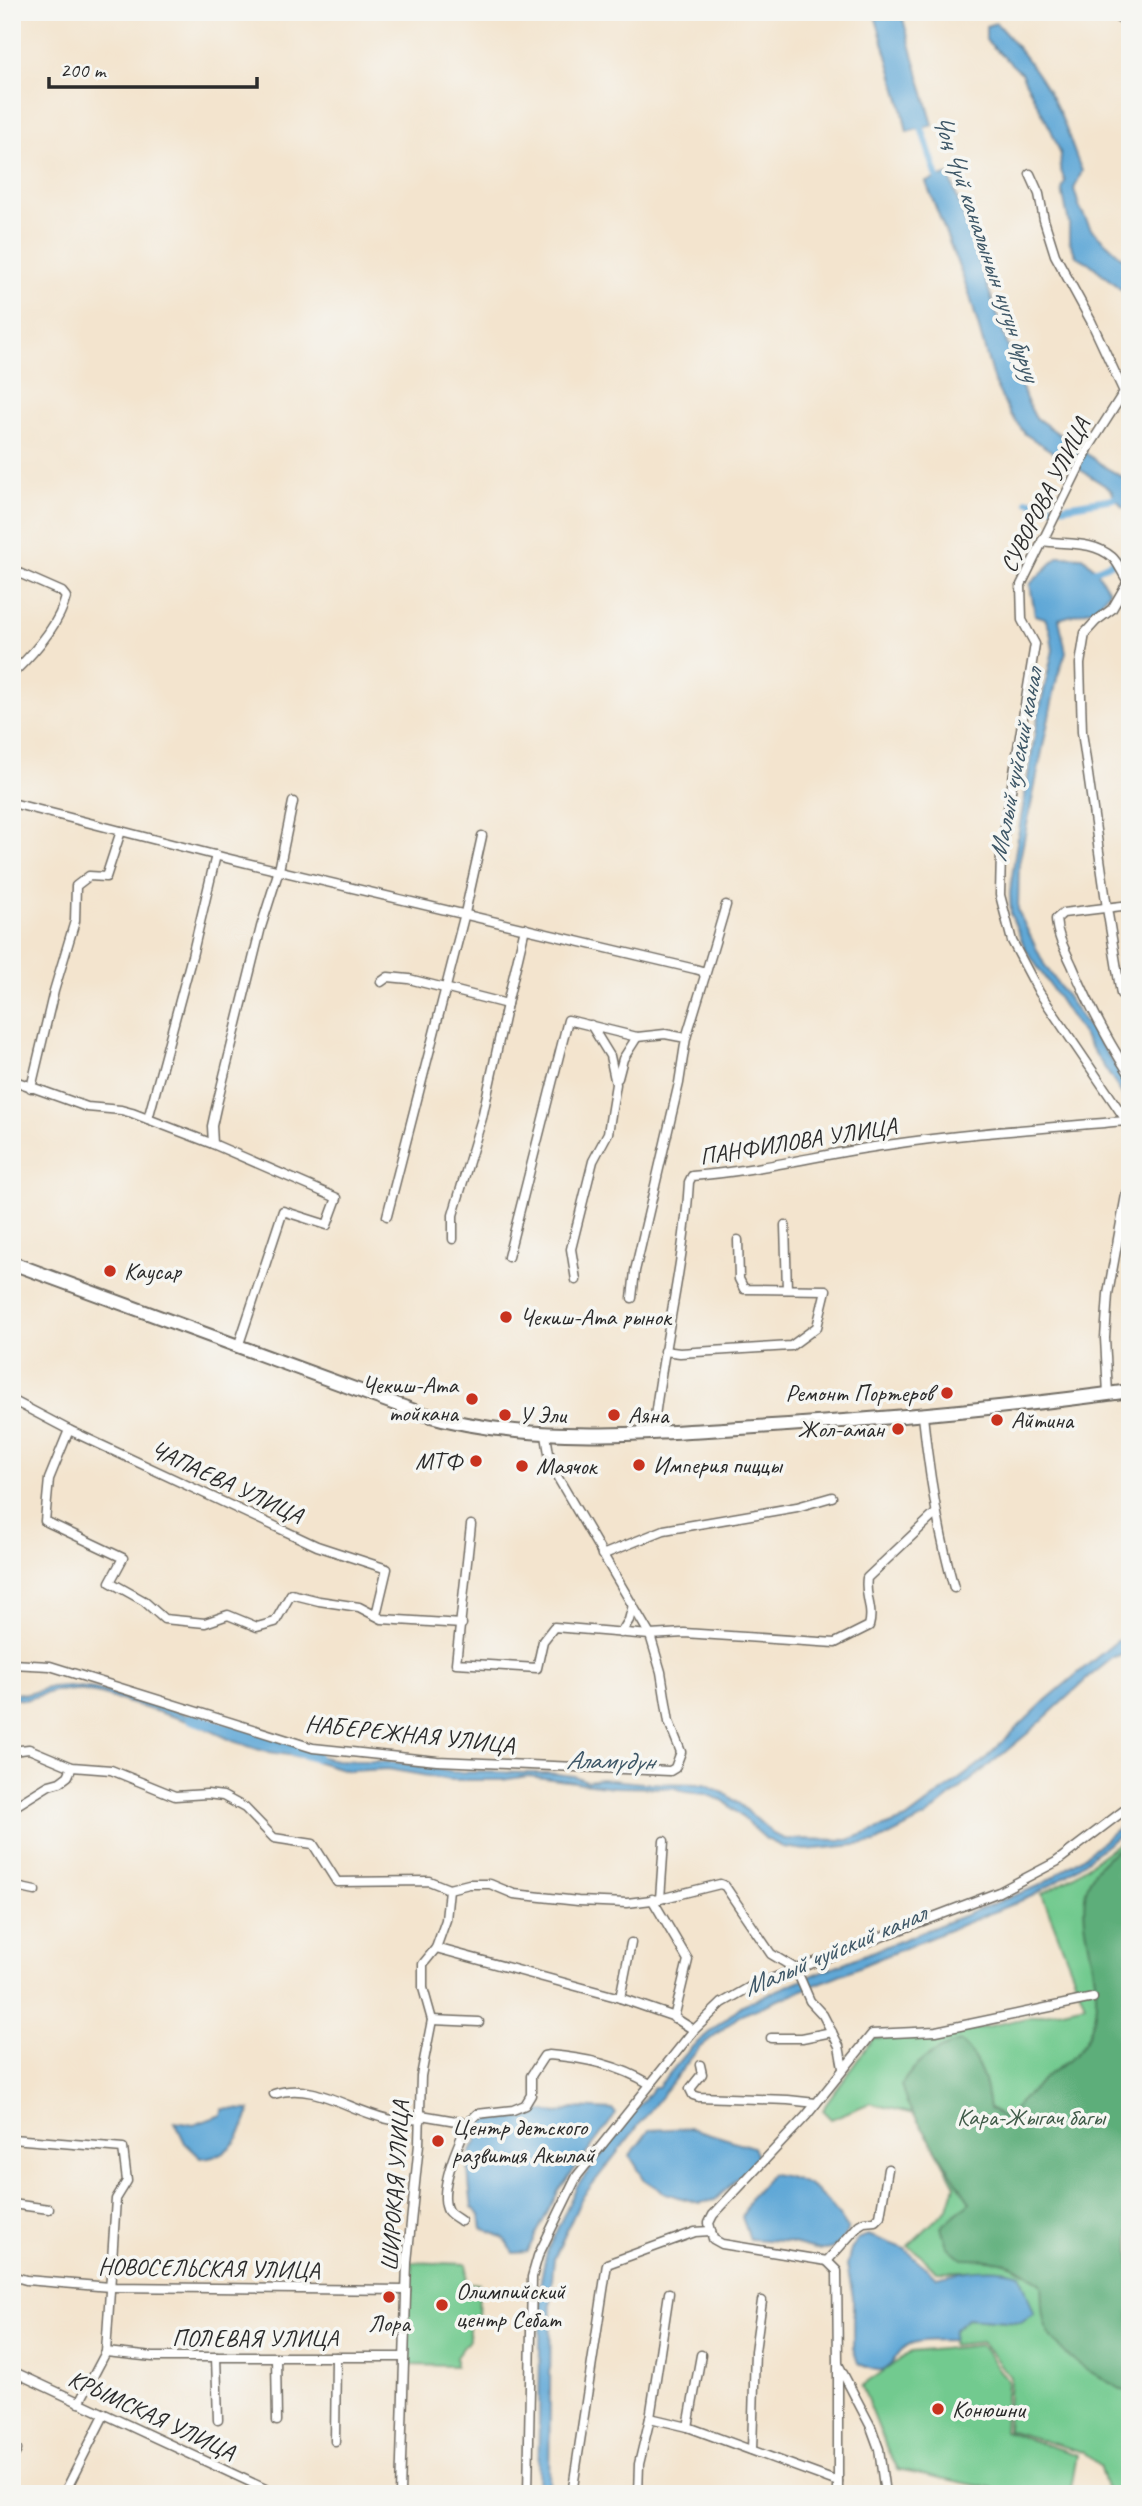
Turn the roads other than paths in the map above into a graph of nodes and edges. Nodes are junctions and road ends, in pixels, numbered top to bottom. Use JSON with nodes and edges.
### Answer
{"nodes":[{"id":1,"x":1111,"y":12,"type":"edge"},
{"id":2,"x":1130,"y":24,"type":"edge"},
{"id":3,"x":1030,"y":174,"type":"dead end"},
{"id":4,"x":1127,"y":391,"type":"edge"},
{"id":5,"x":1042,"y":541,"type":"junction"},
{"id":6,"x":12,"y":570,"type":"edge"},
{"id":7,"x":1128,"y":579,"type":"edge"},
{"id":8,"x":12,"y":674,"type":"edge"},
{"id":9,"x":293,"y":802,"type":"dead end"},
{"id":10,"x":12,"y":803,"type":"edge"},
{"id":11,"x":121,"y":831,"type":"junction"},
{"id":12,"x":482,"y":836,"type":"dead end"},
{"id":13,"x":216,"y":855,"type":"junction"},
{"id":14,"x":279,"y":870,"type":"junction"},
{"id":15,"x":726,"y":905,"type":"dead end"},
{"id":16,"x":1130,"y":905,"type":"edge"},
{"id":17,"x":1107,"y":908,"type":"junction"},
{"id":18,"x":465,"y":913,"type":"junction"},
{"id":19,"x":525,"y":928,"type":"junction"},
{"id":20,"x":705,"y":976,"type":"junction"},
{"id":21,"x":381,"y":982,"type":"dead end"},
{"id":22,"x":446,"y":988,"type":"junction"},
{"id":23,"x":1121,"y":994,"type":"dead end"},
{"id":24,"x":506,"y":1004,"type":"junction"},
{"id":25,"x":591,"y":1026,"type":"junction"},
{"id":26,"x":637,"y":1037,"type":"junction"},
{"id":27,"x":686,"y":1038,"type":"junction"},
{"id":28,"x":1130,"y":1075,"type":"edge"},
{"id":29,"x":12,"y":1080,"type":"edge"},
{"id":30,"x":616,"y":1084,"type":"junction"},
{"id":31,"x":31,"y":1088,"type":"junction"},
{"id":32,"x":148,"y":1119,"type":"junction"},
{"id":33,"x":1128,"y":1124,"type":"edge"},
{"id":34,"x":213,"y":1144,"type":"junction"},
{"id":35,"x":1130,"y":1188,"type":"edge"},
{"id":36,"x":387,"y":1216,"type":"dead end"},
{"id":37,"x":785,"y":1225,"type":"dead end"},
{"id":38,"x":453,"y":1239,"type":"dead end"},
{"id":39,"x":738,"y":1240,"type":"dead end"},
{"id":40,"x":508,"y":1258,"type":"dead end"},
{"id":41,"x":12,"y":1263,"type":"edge"},
{"id":42,"x":576,"y":1280,"type":"dead end"},
{"id":43,"x":787,"y":1289,"type":"junction"},
{"id":44,"x":632,"y":1298,"type":"dead end"},
{"id":45,"x":238,"y":1347,"type":"junction"},
{"id":46,"x":664,"y":1351,"type":"junction"},
{"id":47,"x":1130,"y":1391,"type":"edge"},
{"id":48,"x":1108,"y":1394,"type":"junction"},
{"id":49,"x":12,"y":1400,"type":"edge"},
{"id":50,"x":923,"y":1416,"type":"junction"},
{"id":51,"x":69,"y":1430,"type":"junction"},
{"id":52,"x":653,"y":1433,"type":"junction"},
{"id":53,"x":546,"y":1435,"type":"junction"},
{"id":54,"x":832,"y":1497,"type":"dead end"},
{"id":55,"x":936,"y":1513,"type":"junction"},
{"id":56,"x":471,"y":1525,"type":"dead end"},
{"id":57,"x":602,"y":1555,"type":"junction"},
{"id":58,"x":954,"y":1588,"type":"dead end"},
{"id":59,"x":632,"y":1605,"type":"junction"},
{"id":60,"x":376,"y":1615,"type":"junction"},
{"id":61,"x":462,"y":1624,"type":"junction"},
{"id":62,"x":621,"y":1633,"type":"junction"},
{"id":63,"x":650,"y":1635,"type":"junction"},
{"id":64,"x":12,"y":1664,"type":"edge"},
{"id":65,"x":12,"y":1751,"type":"edge"},
{"id":66,"x":72,"y":1768,"type":"junction"},
{"id":67,"x":1130,"y":1806,"type":"edge"},
{"id":68,"x":12,"y":1808,"type":"edge"},
{"id":69,"x":664,"y":1841,"type":"dead end"},
{"id":70,"x":12,"y":1886,"type":"edge"},
{"id":71,"x":449,"y":1889,"type":"junction"},
{"id":72,"x":35,"y":1891,"type":"dead end"},
{"id":73,"x":656,"y":1899,"type":"junction"},
{"id":74,"x":631,"y":1943,"type":"dead end"},
{"id":75,"x":436,"y":1948,"type":"junction"},
{"id":76,"x":797,"y":1973,"type":"junction"},
{"id":77,"x":620,"y":1998,"type":"junction"},
{"id":78,"x":1093,"y":1998,"type":"dead end"},
{"id":79,"x":674,"y":2018,"type":"junction"},
{"id":80,"x":432,"y":2020,"type":"junction"},
{"id":81,"x":479,"y":2022,"type":"dead end"},
{"id":82,"x":694,"y":2030,"type":"junction"},
{"id":83,"x":832,"y":2032,"type":"junction"},
{"id":84,"x":772,"y":2038,"type":"dead end"},
{"id":85,"x":700,"y":2065,"type":"dead end"},
{"id":86,"x":843,"y":2068,"type":"junction"},
{"id":87,"x":650,"y":2084,"type":"junction"},
{"id":88,"x":274,"y":2094,"type":"dead end"},
{"id":89,"x":816,"y":2103,"type":"junction"},
{"id":90,"x":421,"y":2117,"type":"junction"},
{"id":91,"x":468,"y":2123,"type":"junction"},
{"id":92,"x":12,"y":2139,"type":"edge"},
{"id":93,"x":888,"y":2169,"type":"dead end"},
{"id":94,"x":12,"y":2204,"type":"edge"},
{"id":95,"x":49,"y":2209,"type":"dead end"},
{"id":96,"x":461,"y":2221,"type":"dead end"},
{"id":97,"x":710,"y":2231,"type":"junction"},
{"id":98,"x":828,"y":2262,"type":"junction"},
{"id":99,"x":12,"y":2276,"type":"edge"},
{"id":100,"x":110,"y":2287,"type":"junction"},
{"id":101,"x":406,"y":2290,"type":"junction"},
{"id":102,"x":668,"y":2293,"type":"dead end"},
{"id":103,"x":762,"y":2301,"type":"dead end"},
{"id":104,"x":106,"y":2352,"type":"junction"},
{"id":105,"x":701,"y":2355,"type":"dead end"},
{"id":106,"x":216,"y":2357,"type":"junction"},
{"id":107,"x":276,"y":2357,"type":"junction"},
{"id":108,"x":335,"y":2357,"type":"junction"},
{"id":109,"x":403,"y":2357,"type":"junction"},
{"id":110,"x":838,"y":2364,"type":"junction"},
{"id":111,"x":12,"y":2371,"type":"edge"},
{"id":112,"x":79,"y":2403,"type":"junction"},
{"id":113,"x":104,"y":2415,"type":"junction"},
{"id":114,"x":650,"y":2418,"type":"junction"},
{"id":115,"x":218,"y":2420,"type":"dead end"},
{"id":116,"x":277,"y":2421,"type":"dead end"},
{"id":117,"x":688,"y":2427,"type":"junction"},
{"id":118,"x":335,"y":2441,"type":"dead end"},
{"id":119,"x":12,"y":2448,"type":"edge"},
{"id":120,"x":752,"y":2450,"type":"junction"},
{"id":121,"x":12,"y":2459,"type":"edge"},
{"id":122,"x":838,"y":2482,"type":"junction"},
{"id":123,"x":64,"y":2494,"type":"edge"},
{"id":124,"x":276,"y":2494,"type":"edge"},
{"id":125,"x":400,"y":2494,"type":"edge"},
{"id":126,"x":528,"y":2494,"type":"edge"},
{"id":127,"x":572,"y":2494,"type":"edge"},
{"id":128,"x":638,"y":2494,"type":"edge"},
{"id":129,"x":838,"y":2494,"type":"edge"},
{"id":130,"x":885,"y":2494,"type":"edge"}],
"edges":[{"from":1,"to":2,"type":"street"},
{"from":3,"to":4,"type":"street","name":"СУВОРОВА УЛИЦА"},
{"from":4,"to":5,"type":"street","name":"СУВОРОВА УЛИЦА"},
{"from":5,"to":7,"type":"street"},
{"from":5,"to":33,"type":"street","name":"СУВОРОВА УЛИЦА"},
{"from":6,"to":8,"type":"street"},
{"from":7,"to":17,"type":"street"},
{"from":9,"to":14,"type":"street"},
{"from":10,"to":11,"type":"street"},
{"from":11,"to":13,"type":"street"},
{"from":11,"to":31,"type":"street"},
{"from":12,"to":18,"type":"street"},
{"from":13,"to":14,"type":"street"},
{"from":13,"to":32,"type":"street"},
{"from":14,"to":18,"type":"street"},
{"from":14,"to":34,"type":"street"},
{"from":15,"to":20,"type":"street"},
{"from":16,"to":17,"type":"street"},
{"from":17,"to":23,"type":"street"},
{"from":17,"to":28,"type":"street"},
{"from":18,"to":19,"type":"street"},
{"from":18,"to":22,"type":"street"},
{"from":19,"to":20,"type":"street"},
{"from":19,"to":24,"type":"street"},
{"from":20,"to":27,"type":"street"},
{"from":21,"to":22,"type":"street"},
{"from":22,"to":24,"type":"street"},
{"from":22,"to":36,"type":"street"},
{"from":24,"to":38,"type":"street"},
{"from":25,"to":26,"type":"street"},
{"from":25,"to":30,"type":"street"},
{"from":25,"to":40,"type":"street"},
{"from":26,"to":27,"type":"street"},
{"from":26,"to":30,"type":"street"},
{"from":27,"to":44,"type":"street"},
{"from":29,"to":31,"type":"street"},
{"from":30,"to":42,"type":"street"},
{"from":31,"to":32,"type":"street"},
{"from":32,"to":34,"type":"street"},
{"from":33,"to":46,"type":"street","name":"ПАНФИЛОВА УЛИЦА"},
{"from":34,"to":45,"type":"street"},
{"from":35,"to":48,"type":"street"},
{"from":37,"to":43,"type":"street"},
{"from":39,"to":43,"type":"street"},
{"from":41,"to":45,"type":"main road"},
{"from":43,"to":46,"type":"street"},
{"from":45,"to":53,"type":"main road"},
{"from":46,"to":52,"type":"street","name":"ПАНФИЛОВА УЛИЦА"},
{"from":47,"to":48,"type":"main road"},
{"from":48,"to":50,"type":"main road"},
{"from":49,"to":51,"type":"street","name":"ЧАПАЕВА УЛИЦА"},
{"from":50,"to":52,"type":"main road"},
{"from":50,"to":55,"type":"street"},
{"from":51,"to":60,"type":"street","name":"ЧАПАЕВА УЛИЦА"},
{"from":51,"to":60,"type":"street"},
{"from":52,"to":53,"type":"main road"},
{"from":53,"to":57,"type":"street","name":"НАБЕРЕЖНАЯ УЛИЦА"},
{"from":54,"to":57,"type":"street"},
{"from":55,"to":58,"type":"street"},
{"from":55,"to":63,"type":"street"},
{"from":56,"to":61,"type":"street"},
{"from":57,"to":59,"type":"street","name":"НАБЕРЕЖНАЯ УЛИЦА"},
{"from":59,"to":62,"type":"street"},
{"from":59,"to":63,"type":"street","name":"НАБЕРЕЖНАЯ УЛИЦА"},
{"from":60,"to":61,"type":"street"},
{"from":61,"to":62,"type":"street"},
{"from":62,"to":63,"type":"street"},
{"from":63,"to":64,"type":"street","name":"НАБЕРЕЖНАЯ УЛИЦА"},
{"from":65,"to":66,"type":"street"},
{"from":66,"to":68,"type":"street"},
{"from":66,"to":71,"type":"street"},
{"from":67,"to":76,"type":"street"},
{"from":69,"to":73,"type":"street"},
{"from":70,"to":72,"type":"street"},
{"from":71,"to":73,"type":"street"},
{"from":71,"to":75,"type":"street","name":"ШИРОКАЯ УЛИЦА"},
{"from":73,"to":76,"type":"street"},
{"from":73,"to":79,"type":"street"},
{"from":74,"to":77,"type":"street"},
{"from":75,"to":77,"type":"street"},
{"from":75,"to":80,"type":"street","name":"ШИРОКАЯ УЛИЦА"},
{"from":76,"to":82,"type":"street"},
{"from":76,"to":83,"type":"street"},
{"from":77,"to":79,"type":"street"},
{"from":78,"to":86,"type":"street"},
{"from":79,"to":82,"type":"street"},
{"from":80,"to":81,"type":"street"},
{"from":80,"to":90,"type":"street","name":"ШИРОКАЯ УЛИЦА"},
{"from":82,"to":87,"type":"street"},
{"from":83,"to":84,"type":"street"},
{"from":83,"to":86,"type":"street"},
{"from":85,"to":89,"type":"street"},
{"from":86,"to":89,"type":"street"},
{"from":87,"to":91,"type":"street"},
{"from":87,"to":126,"type":"street"},
{"from":88,"to":90,"type":"street"},
{"from":89,"to":97,"type":"street"},
{"from":90,"to":91,"type":"street"},
{"from":90,"to":101,"type":"street","name":"ШИРОКАЯ УЛИЦА"},
{"from":91,"to":96,"type":"street"},
{"from":92,"to":100,"type":"street"},
{"from":93,"to":98,"type":"street"},
{"from":94,"to":95,"type":"street"},
{"from":97,"to":98,"type":"street"},
{"from":97,"to":127,"type":"street"},
{"from":98,"to":110,"type":"street"},
{"from":99,"to":100,"type":"street","name":"НОВОСЕЛЬСКАЯ УЛИЦА"},
{"from":100,"to":101,"type":"street","name":"НОВОСЕЛЬСКАЯ УЛИЦА"},
{"from":100,"to":104,"type":"street"},
{"from":101,"to":109,"type":"street","name":"ШИРОКАЯ УЛИЦА"},
{"from":102,"to":114,"type":"street"},
{"from":103,"to":120,"type":"street"},
{"from":104,"to":106,"type":"street","name":"ПОЛЕВАЯ УЛИЦА"},
{"from":104,"to":112,"type":"street"},
{"from":105,"to":117,"type":"street"},
{"from":106,"to":107,"type":"street","name":"ПОЛЕВАЯ УЛИЦА"},
{"from":106,"to":115,"type":"street"},
{"from":107,"to":108,"type":"street","name":"ПОЛЕВАЯ УЛИЦА"},
{"from":107,"to":116,"type":"street"},
{"from":108,"to":109,"type":"street","name":"ПОЛЕВАЯ УЛИЦА"},
{"from":108,"to":118,"type":"street"},
{"from":109,"to":125,"type":"street","name":"ШИРОКАЯ УЛИЦА"},
{"from":110,"to":122,"type":"street"},
{"from":110,"to":130,"type":"street"},
{"from":111,"to":112,"type":"street","name":"КРЫМСКАЯ УЛИЦА"},
{"from":112,"to":113,"type":"street","name":"КРЫМСКАЯ УЛИЦА"},
{"from":113,"to":123,"type":"street"},
{"from":113,"to":124,"type":"street","name":"КРЫМСКАЯ УЛИЦА"},
{"from":114,"to":117,"type":"street"},
{"from":114,"to":128,"type":"street"},
{"from":117,"to":120,"type":"street"},
{"from":119,"to":121,"type":"street"},
{"from":120,"to":122,"type":"street"},
{"from":122,"to":129,"type":"street"}]}
